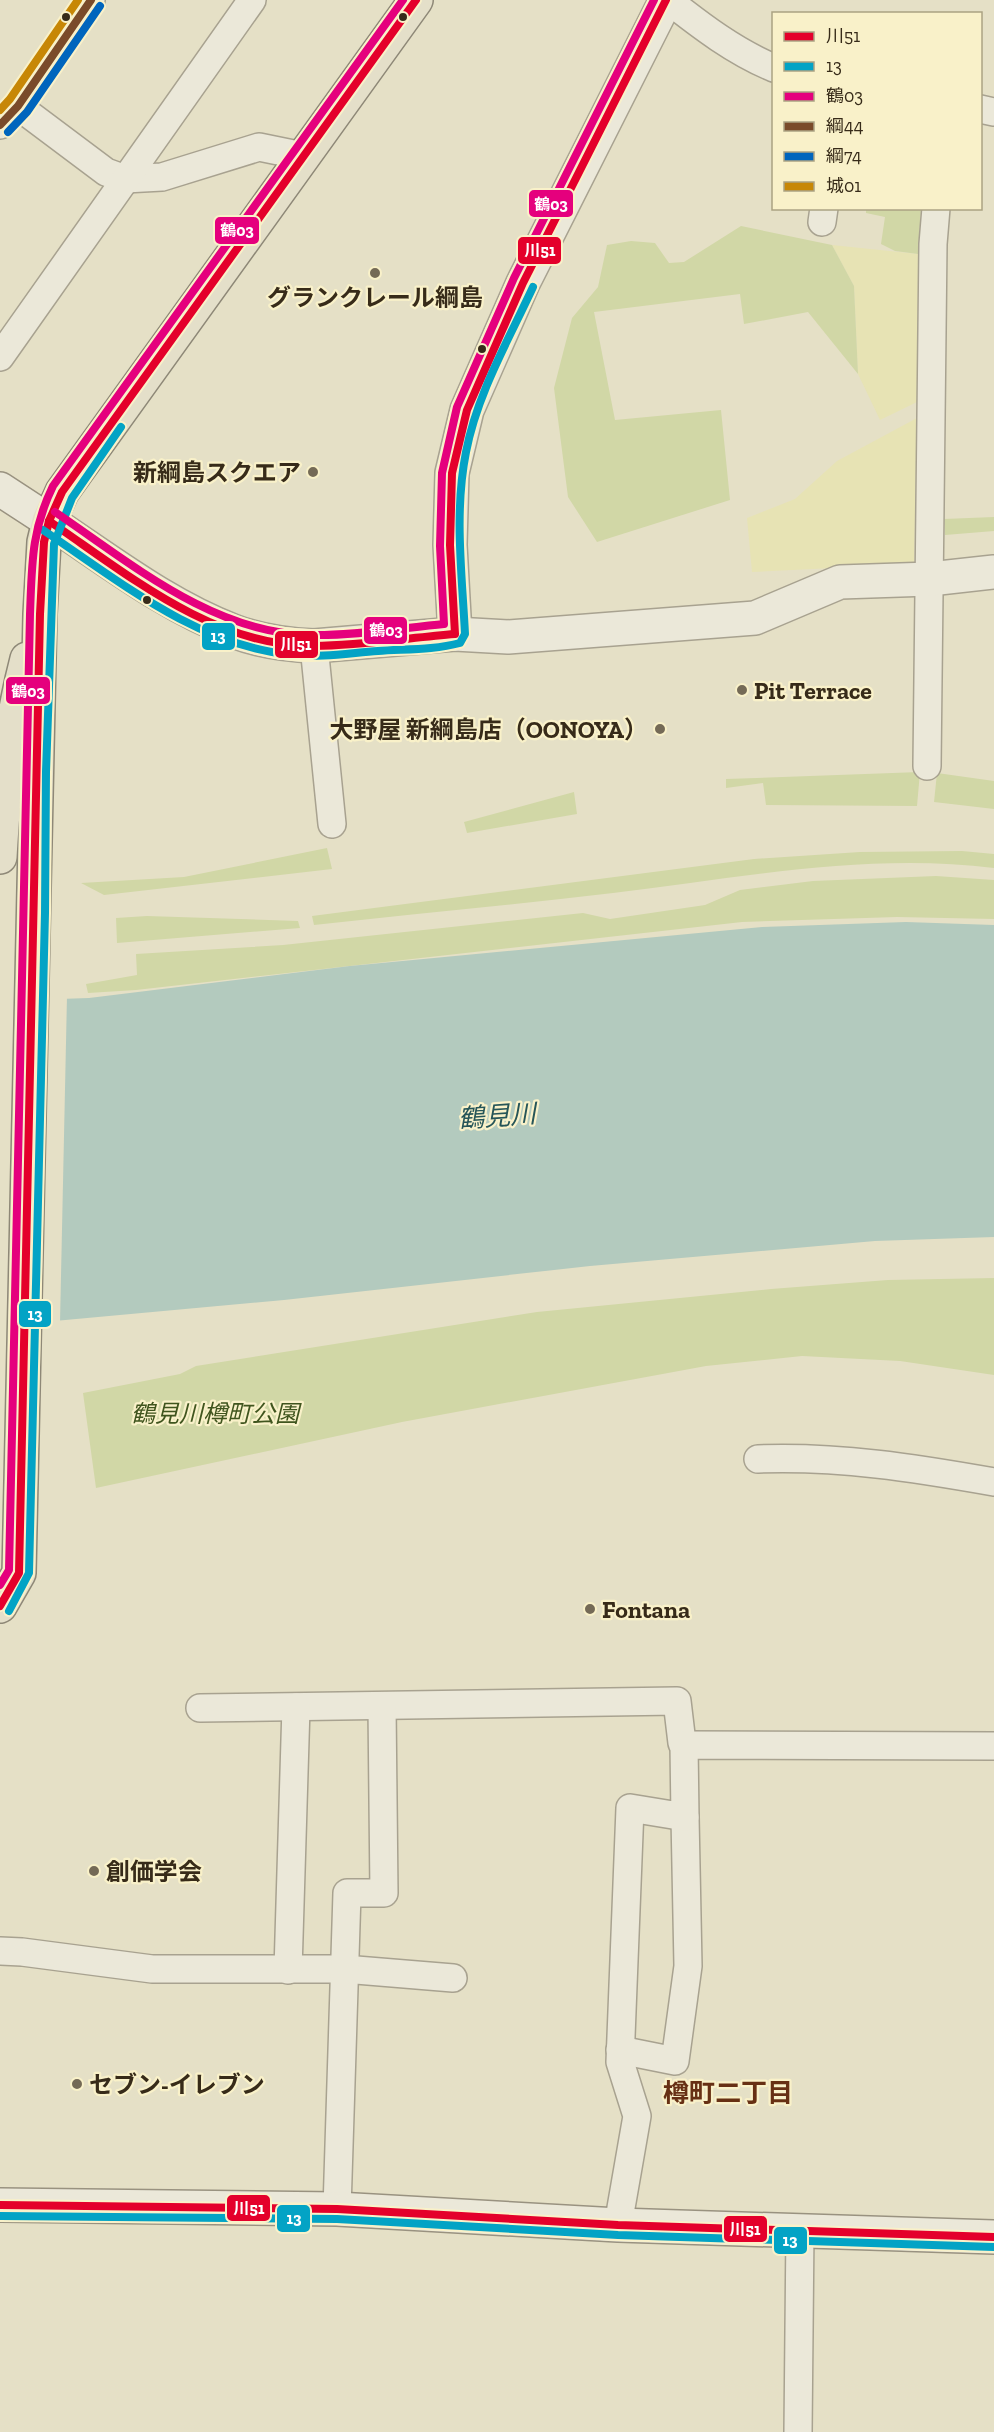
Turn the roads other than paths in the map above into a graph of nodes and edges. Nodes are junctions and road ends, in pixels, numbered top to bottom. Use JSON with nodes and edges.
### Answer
{"nodes":[{"id":1,"x":91,"y":0,"type":"edge"},
{"id":2,"x":252,"y":0,"type":"edge"},
{"id":3,"x":416,"y":0,"type":"edge"},
{"id":4,"x":667,"y":0,"type":"edge"},
{"id":5,"x":772,"y":67,"type":"edge"},
{"id":6,"x":9,"y":116,"type":"edge"},
{"id":7,"x":303,"y":156,"type":"junction"},
{"id":8,"x":125,"y":179,"type":"junction"},
{"id":9,"x":936,"y":210,"type":"edge"},
{"id":10,"x":0,"y":357,"type":"edge"},
{"id":11,"x":0,"y":489,"type":"edge"},
{"id":12,"x":49,"y":521,"type":"junction"},
{"id":13,"x":994,"y":572,"type":"edge"},
{"id":14,"x":930,"y":579,"type":"junction"},
{"id":15,"x":40,"y":614,"type":"junction"},
{"id":16,"x":455,"y":634,"type":"junction"},
{"id":17,"x":314,"y":646,"type":"junction"},
{"id":18,"x":927,"y":766,"type":"dead end"},
{"id":19,"x":332,"y":824,"type":"dead end"},
{"id":20,"x":0,"y":856,"type":"edge"},
{"id":21,"x":758,"y":1460,"type":"dead end"},
{"id":22,"x":994,"y":1482,"type":"edge"},
{"id":23,"x":0,"y":1606,"type":"edge"},
{"id":24,"x":382,"y":1706,"type":"junction"},
{"id":25,"x":296,"y":1707,"type":"junction"},
{"id":26,"x":200,"y":1708,"type":"dead end"},
{"id":27,"x":684,"y":1745,"type":"junction"},
{"id":28,"x":994,"y":1746,"type":"edge"},
{"id":29,"x":685,"y":1817,"type":"junction"},
{"id":30,"x":0,"y":1951,"type":"edge"},
{"id":31,"x":344,"y":1969,"type":"junction"},
{"id":32,"x":288,"y":1970,"type":"junction"},
{"id":33,"x":453,"y":1978,"type":"dead end"},
{"id":34,"x":621,"y":2050,"type":"junction"},
{"id":35,"x":0,"y":2205,"type":"edge"},
{"id":36,"x":337,"y":2209,"type":"junction"},
{"id":37,"x":618,"y":2224,"type":"junction"},
{"id":38,"x":800,"y":2229,"type":"junction"},
{"id":39,"x":994,"y":2236,"type":"edge"},
{"id":40,"x":798,"y":2432,"type":"edge"}],
"edges":[{"from":1,"to":6,"type":"street"},
{"from":2,"to":8,"type":"street"},
{"from":3,"to":7,"type":"main road"},
{"from":4,"to":5,"type":"street"},
{"from":4,"to":16,"type":"street"},
{"from":6,"to":8,"type":"street"},
{"from":7,"to":8,"type":"street"},
{"from":7,"to":12,"type":"main road"},
{"from":8,"to":10,"type":"street"},
{"from":9,"to":14,"type":"street"},
{"from":11,"to":12,"type":"street"},
{"from":12,"to":15,"type":"main road"},
{"from":12,"to":17,"type":"street"},
{"from":13,"to":14,"type":"street"},
{"from":14,"to":16,"type":"street"},
{"from":14,"to":18,"type":"street"},
{"from":15,"to":20,"type":"main road"},
{"from":15,"to":23,"type":"main road"},
{"from":16,"to":17,"type":"street"},
{"from":17,"to":19,"type":"street"},
{"from":21,"to":22,"type":"street"},
{"from":24,"to":25,"type":"street"},
{"from":24,"to":27,"type":"street"},
{"from":24,"to":31,"type":"street"},
{"from":25,"to":26,"type":"street"},
{"from":25,"to":32,"type":"street"},
{"from":27,"to":28,"type":"street"},
{"from":27,"to":29,"type":"street"},
{"from":29,"to":34,"type":"street"},
{"from":29,"to":34,"type":"street"},
{"from":30,"to":32,"type":"street"},
{"from":31,"to":32,"type":"street"},
{"from":31,"to":33,"type":"street"},
{"from":31,"to":36,"type":"street"},
{"from":34,"to":37,"type":"street"},
{"from":35,"to":36,"type":"street"},
{"from":36,"to":37,"type":"street"},
{"from":37,"to":38,"type":"street"},
{"from":38,"to":39,"type":"street"},
{"from":38,"to":40,"type":"street"}]}
